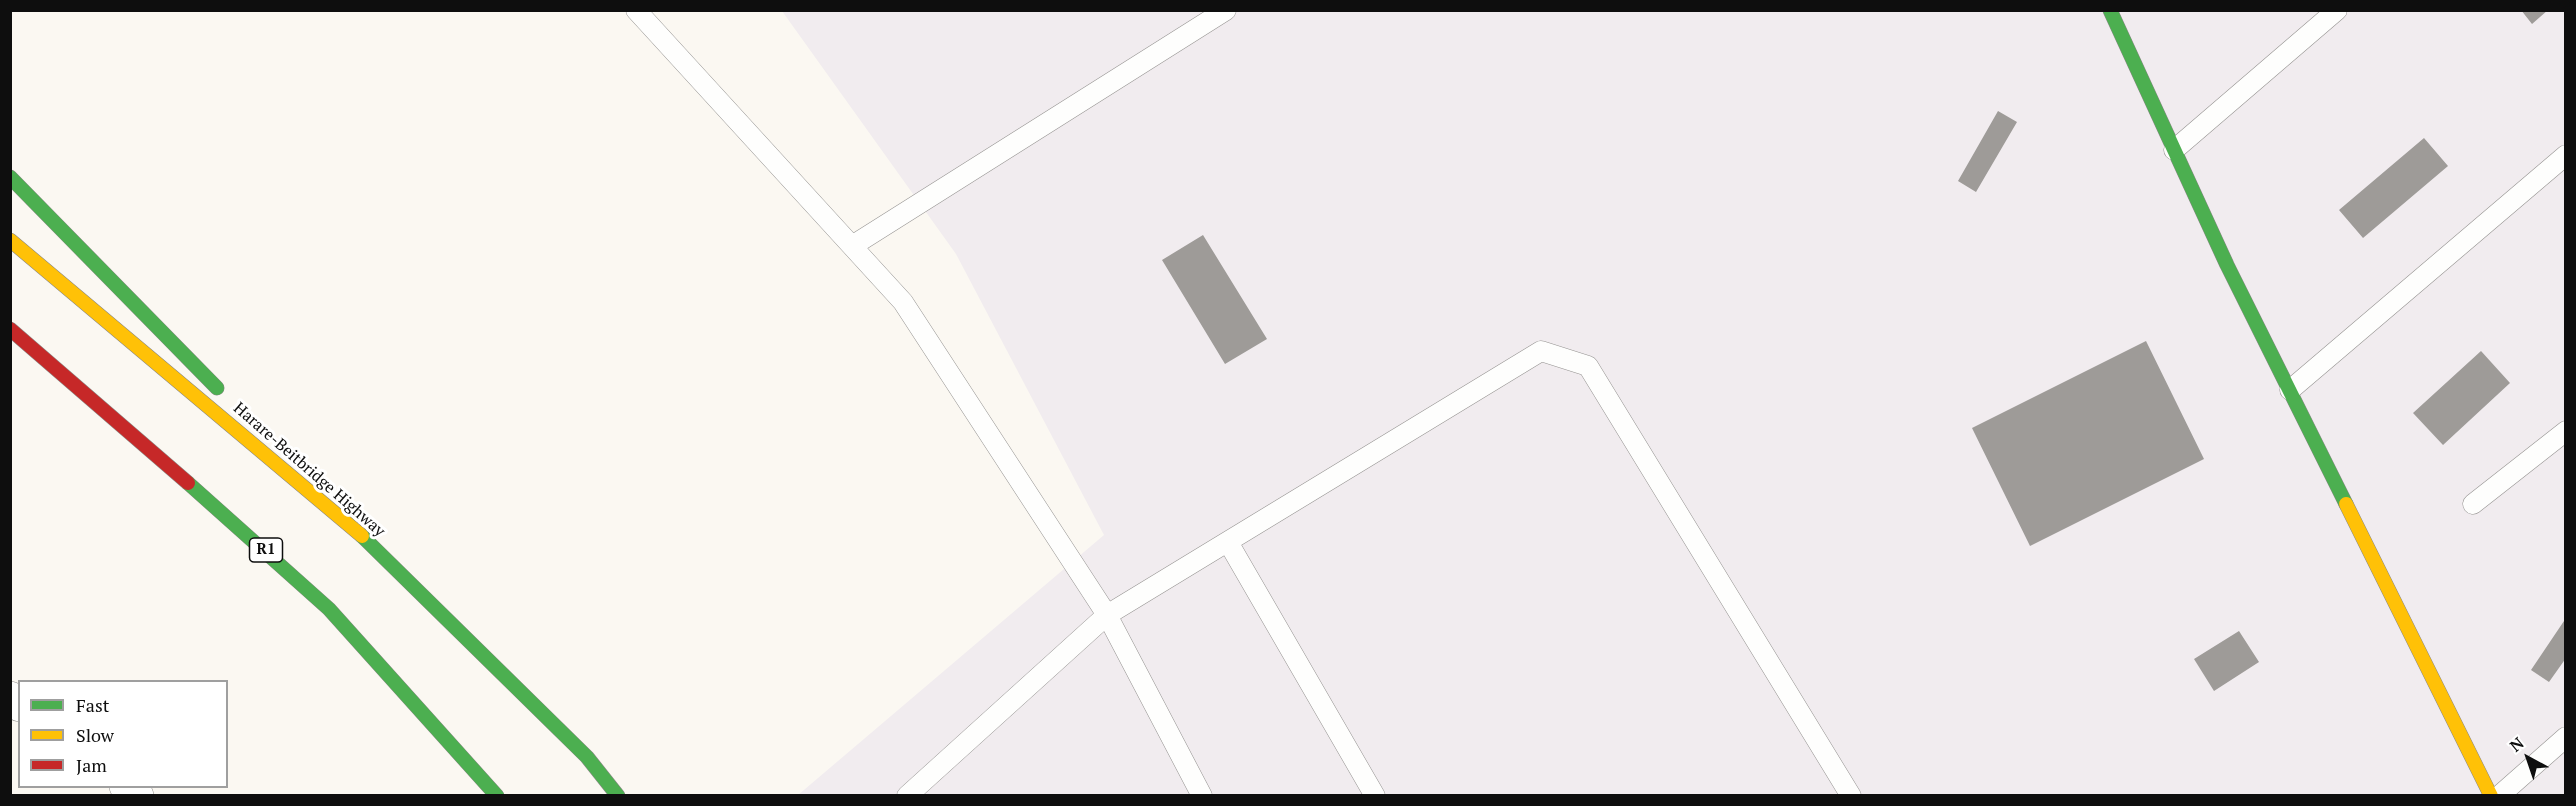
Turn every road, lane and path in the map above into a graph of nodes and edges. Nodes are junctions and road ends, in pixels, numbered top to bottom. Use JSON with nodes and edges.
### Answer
{"nodes":[{"id":1,"x":636,"y":10,"type":"edge"},
{"id":2,"x":1226,"y":10,"type":"edge"},
{"id":3,"x":2110,"y":10,"type":"edge"},
{"id":4,"x":2337,"y":10,"type":"edge"},
{"id":5,"x":2174,"y":150,"type":"junction"},
{"id":6,"x":2565,"y":155,"type":"edge"},
{"id":7,"x":10,"y":177,"type":"edge"},
{"id":8,"x":10,"y":240,"type":"edge"},
{"id":9,"x":852,"y":246,"type":"junction"},
{"id":10,"x":10,"y":329,"type":"edge"},
{"id":11,"x":2290,"y":390,"type":"junction"},
{"id":12,"x":226,"y":398,"type":"dead end"},
{"id":13,"x":251,"y":423,"type":"dead end"},
{"id":14,"x":2565,"y":431,"type":"edge"},
{"id":15,"x":2473,"y":504,"type":"dead end"},
{"id":16,"x":342,"y":517,"type":"junction"},
{"id":17,"x":1228,"y":542,"type":"junction"},
{"id":18,"x":1107,"y":615,"type":"junction"},
{"id":19,"x":2565,"y":737,"type":"edge"},
{"id":20,"x":497,"y":795,"type":"edge"},
{"id":21,"x":618,"y":795,"type":"edge"},
{"id":22,"x":907,"y":795,"type":"edge"},
{"id":23,"x":1202,"y":795,"type":"edge"},
{"id":24,"x":1375,"y":795,"type":"edge"},
{"id":25,"x":1851,"y":795,"type":"edge"},
{"id":26,"x":2490,"y":795,"type":"edge"},
{"id":27,"x":2499,"y":795,"type":"edge"}],
"edges":[{"from":1,"to":9,"type":"lane"},
{"from":2,"to":9,"type":"lane"},
{"from":3,"to":5,"type":"main road"},
{"from":4,"to":5,"type":"lane"},
{"from":5,"to":11,"type":"main road"},
{"from":6,"to":11,"type":"lane"},
{"from":7,"to":12,"type":"main road"},
{"from":8,"to":16,"type":"main road","name":"Harare-Beitbridge Highway"},
{"from":9,"to":18,"type":"lane"},
{"from":10,"to":20,"type":"main road","number":"R1"},
{"from":11,"to":26,"type":"main road"},
{"from":13,"to":16,"type":"main road"},
{"from":14,"to":15,"type":"lane"},
{"from":16,"to":21,"type":"main road","name":"Harare-Beitbridge Highway"},
{"from":17,"to":18,"type":"lane"},
{"from":17,"to":24,"type":"lane"},
{"from":17,"to":25,"type":"lane"},
{"from":18,"to":22,"type":"lane"},
{"from":18,"to":23,"type":"lane"},
{"from":19,"to":27,"type":"lane"}]}
